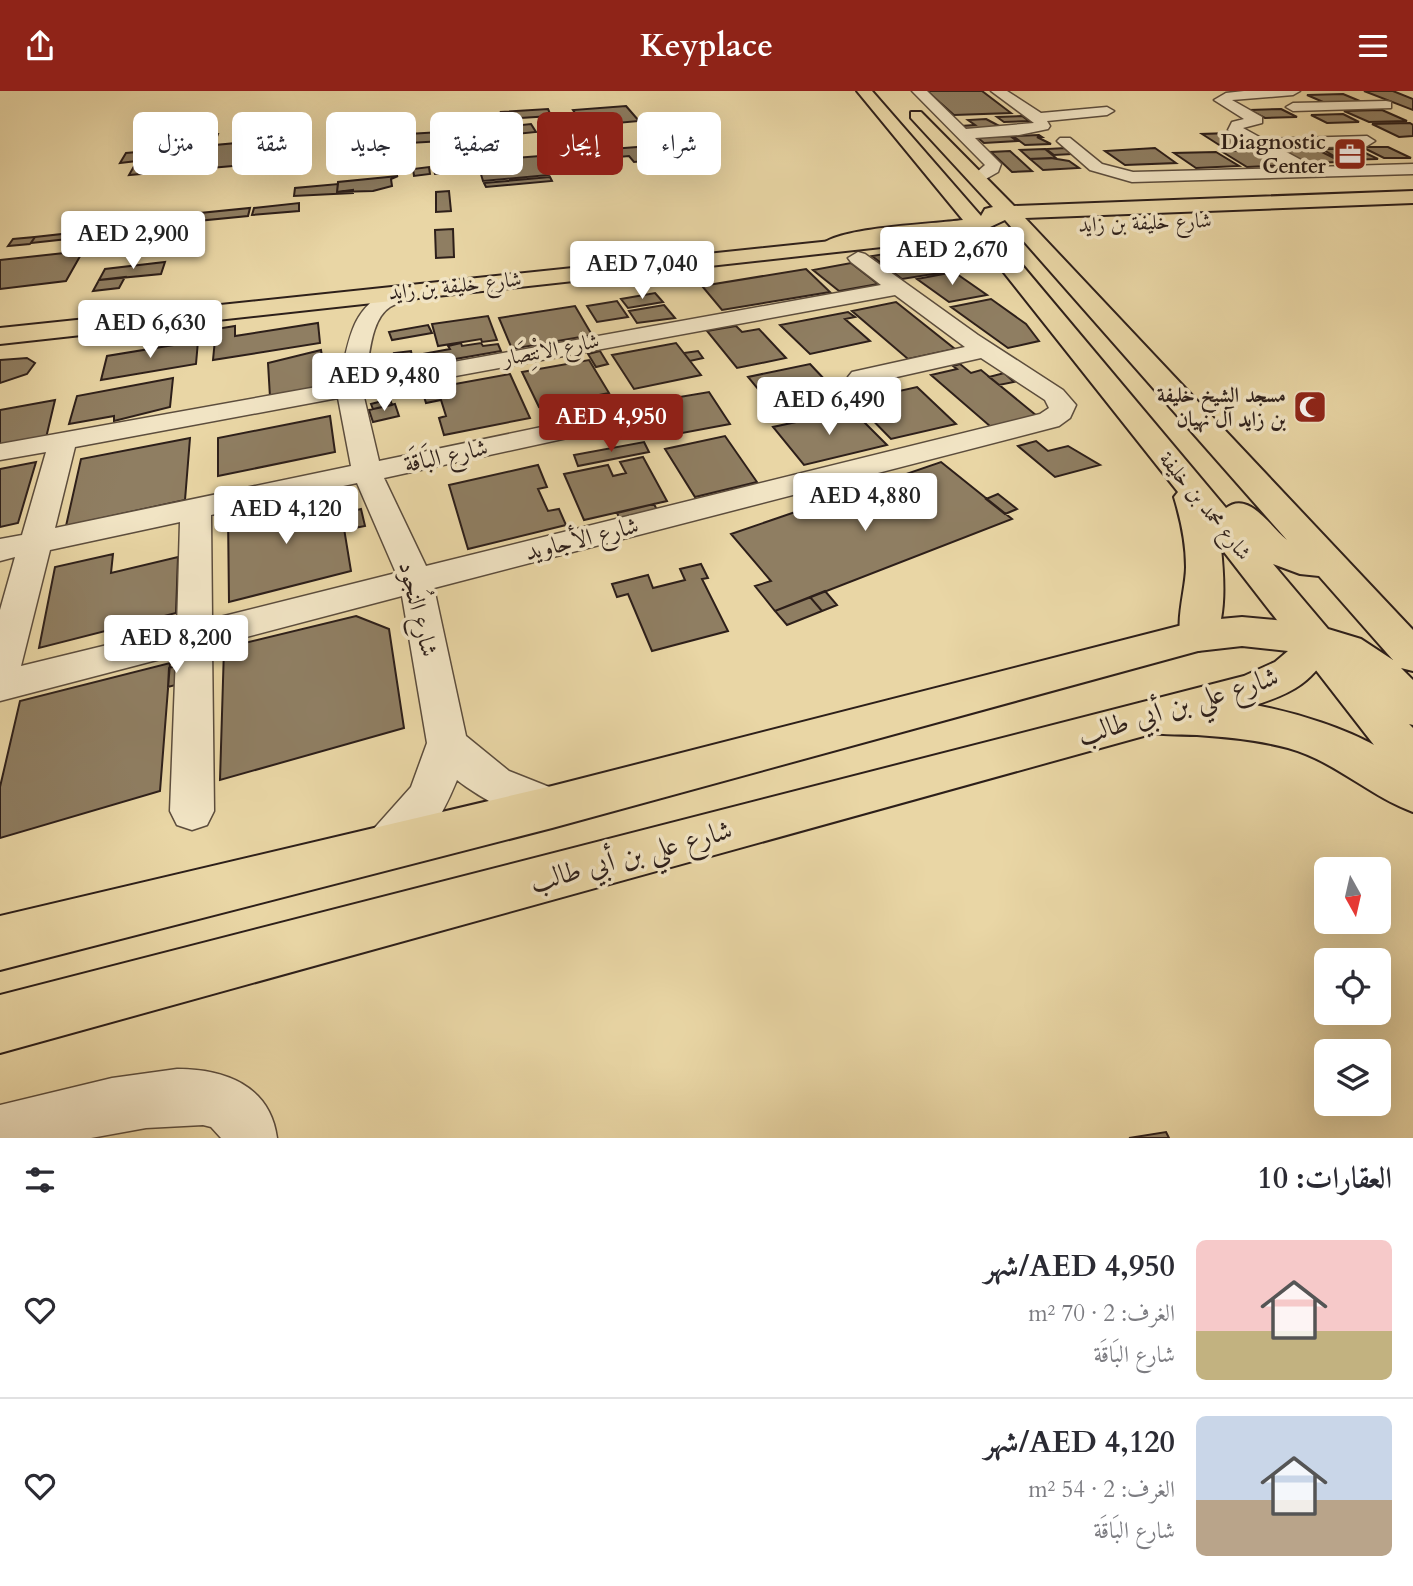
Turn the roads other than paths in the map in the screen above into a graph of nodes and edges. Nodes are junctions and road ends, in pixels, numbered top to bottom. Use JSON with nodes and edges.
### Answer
{"nodes":[{"id":1,"x":864,"y":91,"type":"edge"},
{"id":2,"x":919,"y":91,"type":"edge"},
{"id":3,"x":998,"y":91,"type":"edge"},
{"id":4,"x":1283,"y":91,"type":"edge"},
{"id":5,"x":1293,"y":91,"type":"edge"},
{"id":6,"x":1345,"y":91,"type":"edge"},
{"id":7,"x":903,"y":101,"type":"dead end"},
{"id":8,"x":1385,"y":105,"type":"junction"},
{"id":9,"x":1293,"y":107,"type":"dead end"},
{"id":10,"x":1107,"y":111,"type":"dead end"},
{"id":11,"x":1404,"y":113,"type":"dead end"},
{"id":12,"x":1038,"y":118,"type":"junction"},
{"id":13,"x":964,"y":134,"type":"junction"},
{"id":14,"x":905,"y":139,"type":"junction"},
{"id":15,"x":1065,"y":141,"type":"dead end"},
{"id":16,"x":1367,"y":141,"type":"dead end"},
{"id":17,"x":1260,"y":144,"type":"junction"},
{"id":18,"x":1413,"y":169,"type":"edge"},
{"id":19,"x":1311,"y":172,"type":"junction"},
{"id":20,"x":982,"y":184,"type":"junction"},
{"id":21,"x":931,"y":192,"type":"junction"},
{"id":22,"x":1413,"y":197,"type":"edge"},
{"id":23,"x":1215,"y":204,"type":"junction"},
{"id":24,"x":1150,"y":207,"type":"junction"},
{"id":25,"x":1413,"y":213,"type":"edge"},
{"id":26,"x":997,"y":222,"type":"junction"},
{"id":27,"x":902,"y":230,"type":"junction"},
{"id":28,"x":1075,"y":234,"type":"junction"},
{"id":29,"x":832,"y":246,"type":"junction"},
{"id":30,"x":858,"y":258,"type":"dead end"},
{"id":31,"x":1014,"y":267,"type":"junction"},
{"id":32,"x":1072,"y":281,"type":"junction"},
{"id":33,"x":895,"y":289,"type":"junction"},
{"id":34,"x":408,"y":291,"type":"junction"},
{"id":35,"x":321,"y":300,"type":"junction"},
{"id":36,"x":367,"y":318,"type":"junction"},
{"id":37,"x":0,"y":319,"type":"edge"},
{"id":38,"x":0,"y":336,"type":"edge"},
{"id":39,"x":1130,"y":345,"type":"junction"},
{"id":40,"x":984,"y":350,"type":"junction"},
{"id":41,"x":861,"y":377,"type":"dead end"},
{"id":42,"x":351,"y":388,"type":"junction"},
{"id":43,"x":1111,"y":390,"type":"junction"},
{"id":44,"x":604,"y":422,"type":"dead end"},
{"id":45,"x":63,"y":440,"type":"junction"},
{"id":46,"x":0,"y":452,"type":"edge"},
{"id":47,"x":367,"y":472,"type":"junction"},
{"id":48,"x":1187,"y":485,"type":"junction"},
{"id":49,"x":196,"y":509,"type":"junction"},
{"id":50,"x":35,"y":543,"type":"junction"},
{"id":51,"x":0,"y":551,"type":"edge"},
{"id":52,"x":1336,"y":572,"type":"junction"},
{"id":53,"x":416,"y":581,"type":"junction"},
{"id":54,"x":1198,"y":636,"type":"junction"},
{"id":55,"x":193,"y":637,"type":"junction"},
{"id":56,"x":1315,"y":642,"type":"junction"},
{"id":57,"x":1413,"y":656,"type":"edge"},
{"id":58,"x":0,"y":675,"type":"edge"},
{"id":59,"x":0,"y":686,"type":"edge"},
{"id":60,"x":1413,"y":708,"type":"edge"},
{"id":61,"x":1153,"y":717,"type":"junction"},
{"id":62,"x":447,"y":743,"type":"junction"},
{"id":63,"x":1413,"y":760,"type":"edge"},
{"id":64,"x":1413,"y":792,"type":"edge"},
{"id":65,"x":552,"y":807,"type":"junction"},
{"id":66,"x":192,"y":811,"type":"dead end"},
{"id":67,"x":386,"y":848,"type":"junction"},
{"id":68,"x":0,"y":943,"type":"edge"},
{"id":69,"x":0,"y":1024,"type":"edge"},
{"id":70,"x":0,"y":1133,"type":"edge"},
{"id":71,"x":249,"y":1138,"type":"edge"}],
"edges":[{"from":1,"to":14,"type":"main road","name":"شارع محمد بن خليفة"},
{"from":2,"to":13,"type":"street"},
{"from":3,"to":12,"type":"street"},
{"from":4,"to":5,"type":"street"},
{"from":4,"to":17,"type":"street"},
{"from":6,"to":8,"type":"street"},
{"from":7,"to":20,"type":"main road","name":"شارع محمد بن خليفة"},
{"from":8,"to":9,"type":"street"},
{"from":8,"to":11,"type":"street"},
{"from":10,"to":12,"type":"street"},
{"from":12,"to":13,"type":"street"},
{"from":13,"to":20,"type":"street"},
{"from":14,"to":21,"type":"main road","name":"شارع محمد بن خليفة"},
{"from":14,"to":26,"type":"main road"},
{"from":15,"to":19,"type":"street"},
{"from":16,"to":17,"type":"street"},
{"from":17,"to":19,"type":"street"},
{"from":18,"to":19,"type":"street"},
{"from":20,"to":24,"type":"main road"},
{"from":20,"to":26,"type":"main road","name":"شارع محمد بن خليفة"},
{"from":21,"to":26,"type":"main road","name":"شارع محمد بن خليفة"},
{"from":21,"to":27,"type":"main road"},
{"from":22,"to":23,"type":"main road","name":"شارع خليفة بن زايد"},
{"from":23,"to":24,"type":"main road","name":"شارع خليفة بن زايد"},
{"from":23,"to":26,"type":"main road"},
{"from":24,"to":26,"type":"main road","name":"شارع خليفة بن زايد"},
{"from":25,"to":28,"type":"main road","name":"شارع خليفة بن زايد"},
{"from":26,"to":27,"type":"main road","name":"شارع خليفة بن زايد"},
{"from":26,"to":28,"type":"main road","name":"شارع خليفة بن زايد"},
{"from":26,"to":29,"type":"main road"},
{"from":26,"to":31,"type":"main road","name":"شارع محمد بن خليفة"},
{"from":26,"to":32,"type":"main road","name":"شارع محمد بن خليفة"},
{"from":26,"to":39,"type":"main road"},
{"from":27,"to":29,"type":"main road","name":"شارع خليفة بن زايد"},
{"from":27,"to":31,"type":"main road"},
{"from":27,"to":37,"type":"main road","name":"شارع خليفة بن زايد"},
{"from":28,"to":32,"type":"main road"},
{"from":29,"to":34,"type":"main road","name":"شارع خليفة بن زايد"},
{"from":30,"to":33,"type":"street","name":"شارع الأجاويد"},
{"from":31,"to":43,"type":"main road","name":"شارع محمد بن خليفة"},
{"from":32,"to":39,"type":"main road","name":"شارع محمد بن خليفة"},
{"from":33,"to":40,"type":"street","name":"شارع الأجاويد"},
{"from":33,"to":42,"type":"street","name":"شارع الانْتِصَار"},
{"from":34,"to":35,"type":"main road","name":"شارع خليفة بن زايد"},
{"from":34,"to":36,"type":"street"},
{"from":35,"to":36,"type":"street"},
{"from":35,"to":38,"type":"main road","name":"شارع خليفة بن زايد"},
{"from":36,"to":42,"type":"street","name":"شارع النُجود"},
{"from":39,"to":52,"type":"main road","name":"شارع محمد بن خليفة"},
{"from":40,"to":41,"type":"street"},
{"from":40,"to":53,"type":"street","name":"شارع الأجاويد"},
{"from":42,"to":45,"type":"street","name":"شارع الانْتِصَار"},
{"from":42,"to":47,"type":"street","name":"شارع النُجود"},
{"from":43,"to":48,"type":"main road","name":"شارع محمد بن خليفة"},
{"from":43,"to":52,"type":"main road"},
{"from":44,"to":47,"type":"street","name":"شارع البَاقَة"},
{"from":45,"to":46,"type":"street","name":"شارع الانْتِصَار"},
{"from":45,"to":50,"type":"street"},
{"from":47,"to":49,"type":"street","name":"شارع البَاقَة"},
{"from":47,"to":53,"type":"street","name":"شارع النُجود"},
{"from":48,"to":54,"type":"main road"},
{"from":48,"to":56,"type":"main road","name":"شارع محمد بن خليفة"},
{"from":49,"to":50,"type":"street","name":"شارع البَاقَة"},
{"from":49,"to":55,"type":"street"},
{"from":50,"to":51,"type":"street","name":"شارع البَاقَة"},
{"from":50,"to":58,"type":"street"},
{"from":52,"to":56,"type":"main road"},
{"from":52,"to":57,"type":"main road","name":"شارع محمد بن خليفة"},
{"from":53,"to":55,"type":"street","name":"شارع الأجاويد"},
{"from":53,"to":62,"type":"street","name":"شارع النُجود"},
{"from":54,"to":56,"type":"main road","name":"شارع علي بن أبي طالب"},
{"from":54,"to":65,"type":"main road","name":"شارع علي بن أبي طالب"},
{"from":55,"to":59,"type":"street","name":"شارع الأجاويد"},
{"from":55,"to":66,"type":"street"},
{"from":56,"to":60,"type":"main road"},
{"from":56,"to":61,"type":"main road","name":"شارع علي بن أبي طالب"},
{"from":56,"to":63,"type":"main road","name":"شارع محمد بن خليفة"},
{"from":61,"to":64,"type":"main road"},
{"from":61,"to":69,"type":"main road","name":"شارع علي بن أبي طالب"},
{"from":62,"to":65,"type":"street"},
{"from":62,"to":67,"type":"street","name":"شارع النُجود"},
{"from":65,"to":67,"type":"main road","name":"شارع علي بن أبي طالب"},
{"from":67,"to":68,"type":"main road","name":"شارع علي بن أبي طالب"},
{"from":70,"to":71,"type":"street"}]}
